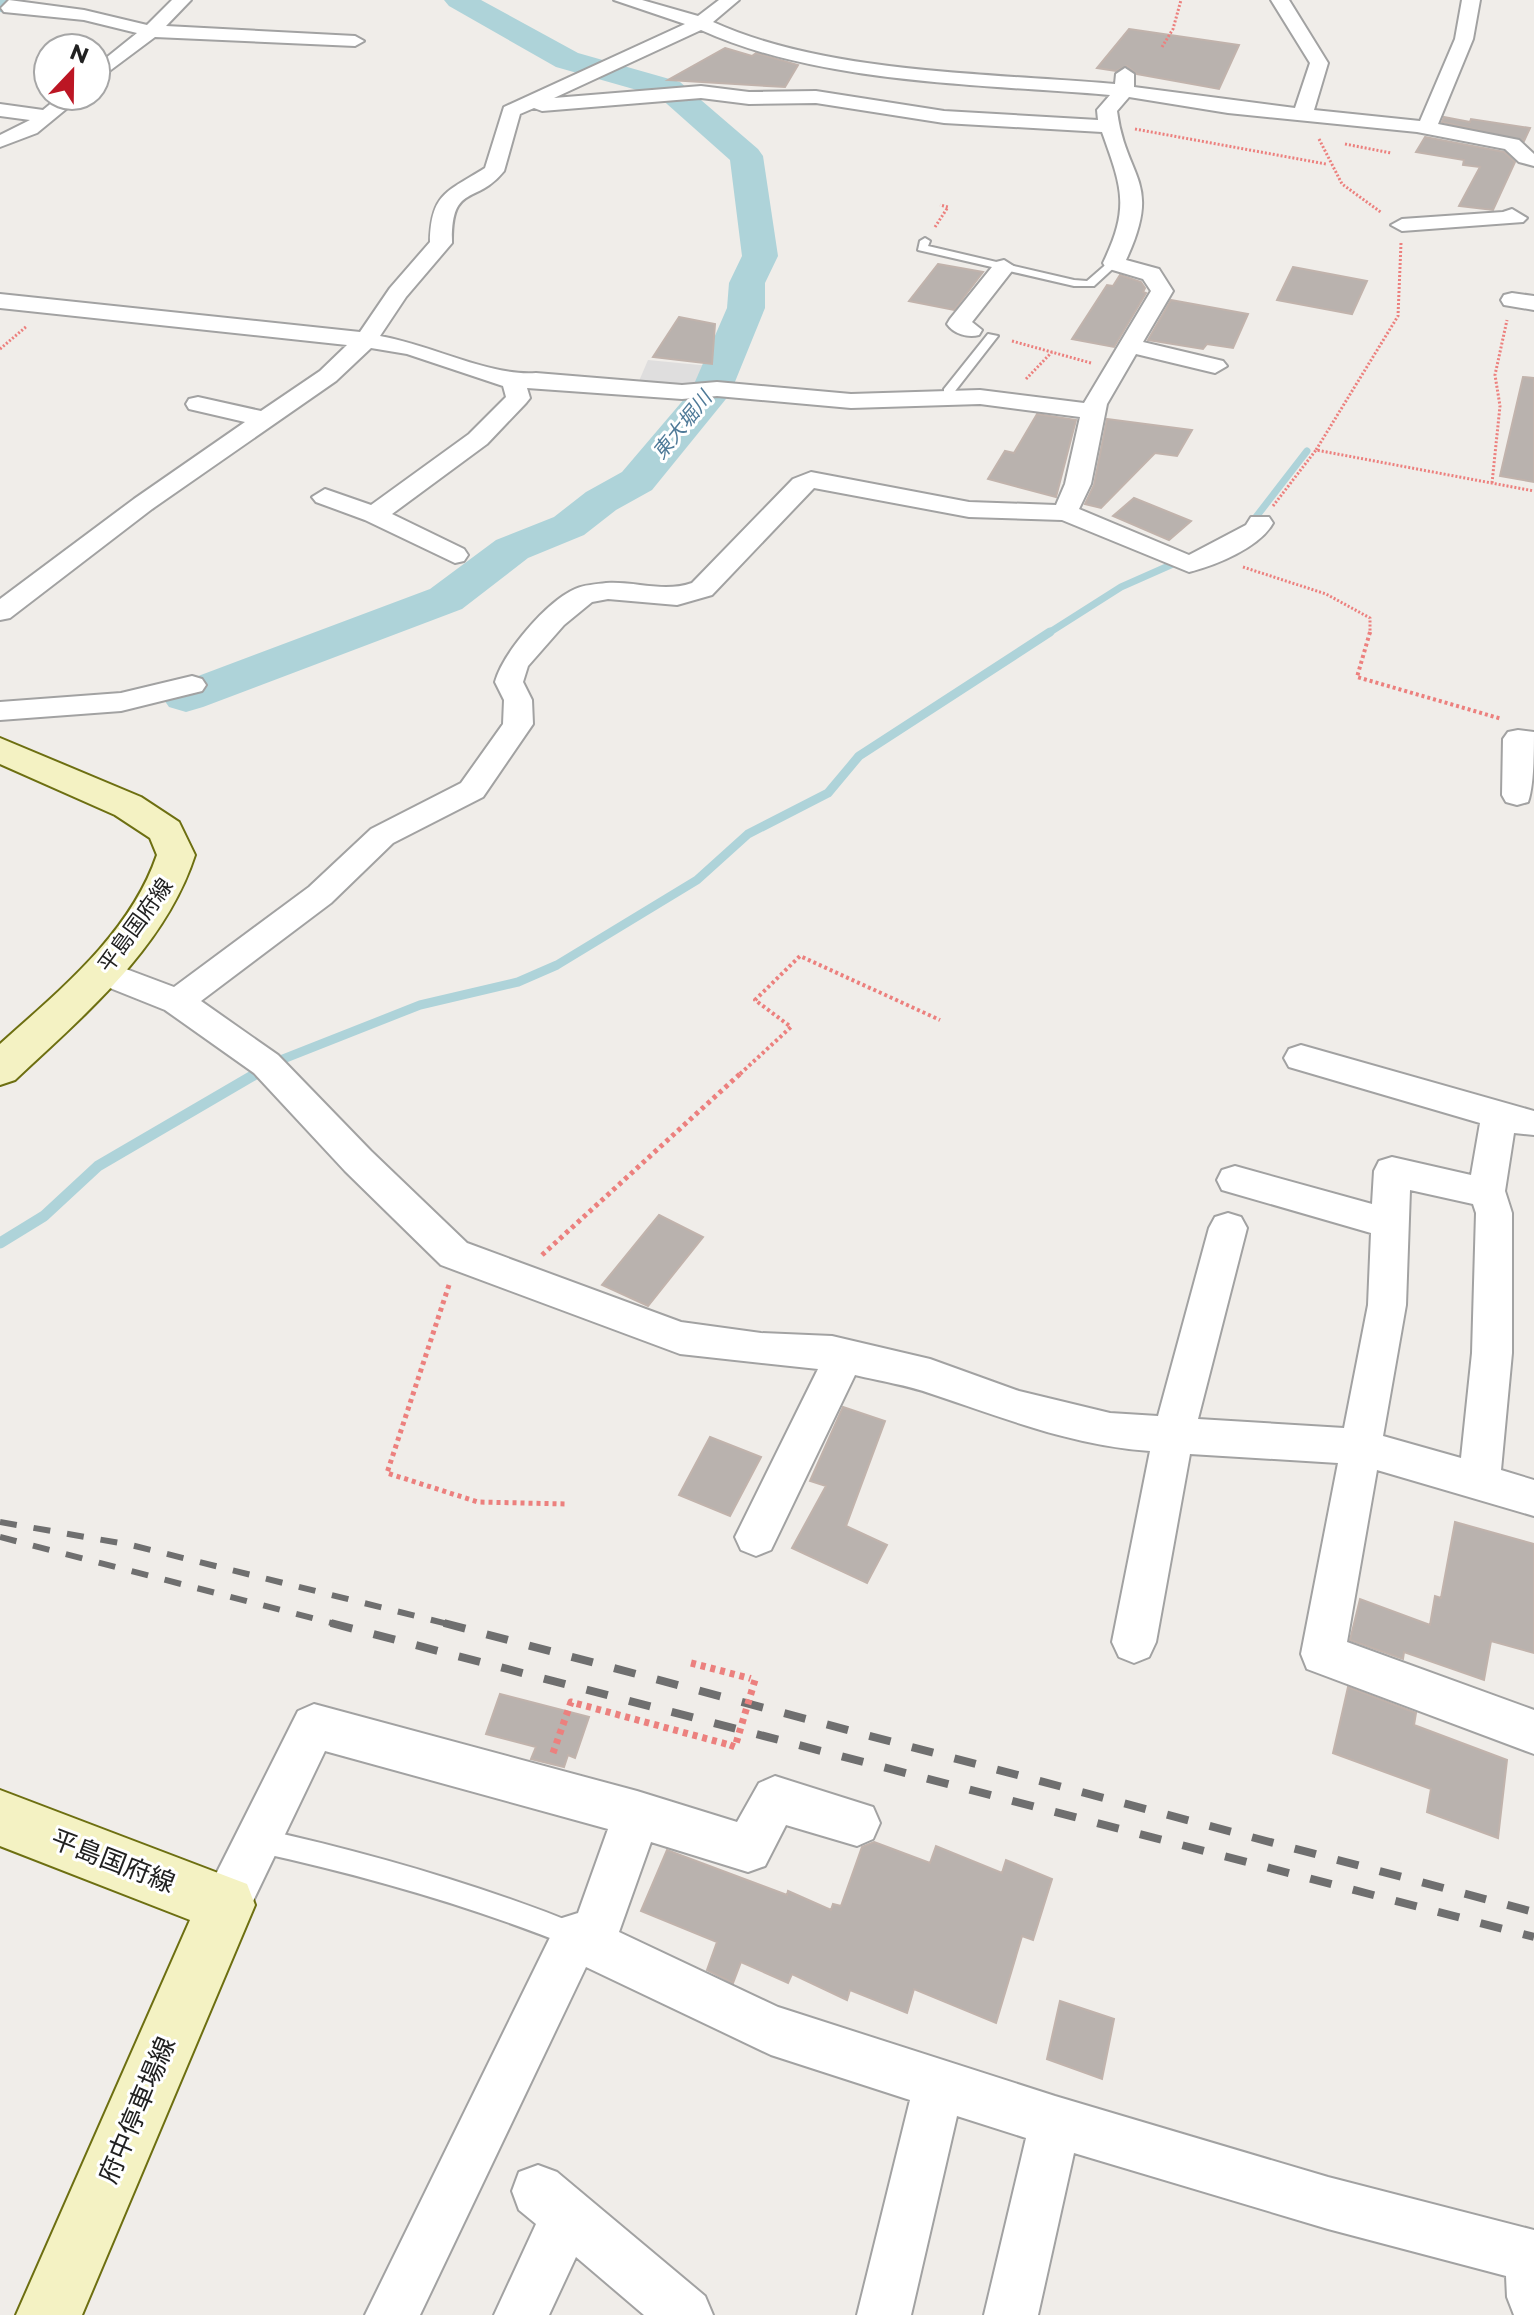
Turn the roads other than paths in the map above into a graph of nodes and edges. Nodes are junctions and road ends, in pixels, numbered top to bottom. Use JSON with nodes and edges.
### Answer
{"nodes":[{"id":1,"x":20,"y":0,"type":"edge"},
{"id":2,"x":182,"y":0,"type":"edge"},
{"id":3,"x":623,"y":0,"type":"edge"},
{"id":4,"x":730,"y":0,"type":"edge"},
{"id":5,"x":1280,"y":0,"type":"edge"},
{"id":6,"x":1471,"y":0,"type":"edge"},
{"id":7,"x":701,"y":23,"type":"junction"},
{"id":8,"x":151,"y":31,"type":"junction"},
{"id":9,"x":355,"y":41,"type":"dead end"},
{"id":10,"x":112,"y":62,"type":"edge"},
{"id":11,"x":1124,"y":83,"type":"junction"},
{"id":12,"x":526,"y":104,"type":"junction"},
{"id":13,"x":0,"y":110,"type":"edge"},
{"id":14,"x":54,"y":112,"type":"edge"},
{"id":15,"x":1303,"y":115,"type":"junction"},
{"id":16,"x":48,"y":117,"type":"junction"},
{"id":17,"x":1108,"y":125,"type":"junction"},
{"id":18,"x":1427,"y":127,"type":"junction"},
{"id":19,"x":0,"y":141,"type":"edge"},
{"id":20,"x":1529,"y":160,"type":"edge"},
{"id":21,"x":1520,"y":218,"type":"edge"},
{"id":22,"x":1402,"y":225,"type":"road end"},
{"id":23,"x":925,"y":241,"type":"road end"},
{"id":24,"x":1114,"y":263,"type":"junction"},
{"id":25,"x":1004,"y":267,"type":"junction"},
{"id":26,"x":0,"y":301,"type":"edge"},
{"id":27,"x":982,"y":333,"type":"joint"},
{"id":28,"x":366,"y":340,"type":"junction"},
{"id":29,"x":1130,"y":346,"type":"junction"},
{"id":30,"x":1215,"y":366,"type":"dead end"},
{"id":31,"x":514,"y":382,"type":"junction"},
{"id":32,"x":949,"y":400,"type":"junction"},
{"id":33,"x":198,"y":404,"type":"dead end"},
{"id":34,"x":1094,"y":411,"type":"junction"},
{"id":35,"x":266,"y":420,"type":"junction"},
{"id":36,"x":325,"y":497,"type":"dead end"},
{"id":37,"x":1065,"y":512,"type":"junction"},
{"id":38,"x":374,"y":515,"type":"junction"},
{"id":39,"x":1260,"y":523,"type":"road end"},
{"id":40,"x":455,"y":555,"type":"dead end"},
{"id":41,"x":0,"y":612,"type":"edge"},
{"id":42,"x":192,"y":685,"type":"dead end"},
{"id":43,"x":0,"y":711,"type":"edge"},
{"id":44,"x":1534,"y":741,"type":"edge"},
{"id":45,"x":0,"y":750,"type":"edge"},
{"id":46,"x":1517,"y":795,"type":"dead end"},
{"id":47,"x":102,"y":972,"type":"junction"},
{"id":48,"x":177,"y":1001,"type":"junction"},
{"id":49,"x":0,"y":1069,"type":"edge"},
{"id":50,"x":1320,"y":1071,"type":"dead end"},
{"id":51,"x":1235,"y":1180,"type":"dead end"},
{"id":52,"x":1487,"y":1191,"type":"junction"},
{"id":53,"x":1389,"y":1223,"type":"junction"},
{"id":54,"x":1228,"y":1228,"type":"dead end"},
{"id":55,"x":844,"y":1356,"type":"junction"},
{"id":56,"x":1173,"y":1436,"type":"junction"},
{"id":57,"x":1360,"y":1447,"type":"junction"},
{"id":58,"x":1479,"y":1482,"type":"junction"},
{"id":59,"x":1534,"y":1498,"type":"edge"},
{"id":60,"x":756,"y":1537,"type":"dead end"},
{"id":61,"x":1134,"y":1642,"type":"dead end"},
{"id":62,"x":1534,"y":1732,"type":"edge"},
{"id":63,"x":637,"y":1814,"type":"junction"},
{"id":64,"x":0,"y":1818,"type":"edge"},
{"id":65,"x":857,"y":1823,"type":"dead end"},
{"id":66,"x":257,"y":1840,"type":"junction"},
{"id":67,"x":226,"y":1905,"type":"junction"},
{"id":68,"x":584,"y":1940,"type":"junction"},
{"id":69,"x":939,"y":2086,"type":"junction"},
{"id":70,"x":1055,"y":2122,"type":"junction"},
{"id":71,"x":1533,"y":2270,"type":"edge"},
{"id":72,"x":49,"y":2315,"type":"edge"},
{"id":73,"x":392,"y":2315,"type":"edge"},
{"id":74,"x":521,"y":2315,"type":"edge"},
{"id":75,"x":686,"y":2315,"type":"edge"},
{"id":76,"x":884,"y":2315,"type":"edge"},
{"id":77,"x":1011,"y":2315,"type":"edge"}],
"edges":[{"from":1,"to":8,"type":"street"},
{"from":2,"to":8,"type":"street"},
{"from":3,"to":7,"type":"street"},
{"from":4,"to":7,"type":"street"},
{"from":5,"to":15,"type":"street"},
{"from":6,"to":18,"type":"street"},
{"from":7,"to":11,"type":"street"},
{"from":7,"to":12,"type":"street"},
{"from":8,"to":9,"type":"street"},
{"from":8,"to":10,"type":"street"},
{"from":11,"to":15,"type":"street"},
{"from":11,"to":17,"type":"street"},
{"from":12,"to":17,"type":"street"},
{"from":12,"to":28,"type":"street"},
{"from":13,"to":16,"type":"street"},
{"from":14,"to":16,"type":"street"},
{"from":15,"to":18,"type":"street"},
{"from":16,"to":19,"type":"street"},
{"from":17,"to":24,"type":"street"},
{"from":18,"to":20,"type":"street"},
{"from":21,"to":22,"type":"street"},
{"from":23,"to":25,"type":"lane"},
{"from":24,"to":25,"type":"lane"},
{"from":24,"to":29,"type":"street"},
{"from":25,"to":27,"type":"street"},
{"from":26,"to":28,"type":"street"},
{"from":27,"to":32,"type":"lane"},
{"from":28,"to":31,"type":"street"},
{"from":28,"to":35,"type":"street"},
{"from":29,"to":30,"type":"street"},
{"from":29,"to":34,"type":"street"},
{"from":31,"to":32,"type":"street"},
{"from":31,"to":38,"type":"street"},
{"from":32,"to":34,"type":"street"},
{"from":33,"to":35,"type":"street"},
{"from":34,"to":37,"type":"street"},
{"from":35,"to":41,"type":"street"},
{"from":36,"to":38,"type":"street"},
{"from":37,"to":39,"type":"street"},
{"from":37,"to":48,"type":"street"},
{"from":38,"to":40,"type":"street"},
{"from":42,"to":43,"type":"street"},
{"from":44,"to":46,"type":"street"},
{"from":45,"to":47,"type":"main road","name":"平島国府線"},
{"from":47,"to":48,"type":"street"},
{"from":47,"to":49,"type":"main road","name":"平島国府線"},
{"from":48,"to":55,"type":"street"},
{"from":50,"to":52,"type":"street"},
{"from":51,"to":53,"type":"street"},
{"from":52,"to":53,"type":"street"},
{"from":52,"to":58,"type":"street"},
{"from":53,"to":57,"type":"street"},
{"from":54,"to":56,"type":"street"},
{"from":55,"to":56,"type":"street"},
{"from":55,"to":60,"type":"street"},
{"from":56,"to":57,"type":"street"},
{"from":56,"to":61,"type":"street"},
{"from":57,"to":58,"type":"street"},
{"from":57,"to":62,"type":"street"},
{"from":58,"to":59,"type":"street"},
{"from":63,"to":65,"type":"street"},
{"from":63,"to":66,"type":"street"},
{"from":63,"to":68,"type":"street"},
{"from":64,"to":67,"type":"main road","name":"平島国府線"},
{"from":66,"to":67,"type":"street"},
{"from":66,"to":68,"type":"lane"},
{"from":67,"to":72,"type":"main road","name":"府中停車場線"},
{"from":68,"to":69,"type":"street"},
{"from":68,"to":73,"type":"street"},
{"from":69,"to":70,"type":"street"},
{"from":69,"to":76,"type":"street"},
{"from":70,"to":71,"type":"street"},
{"from":70,"to":77,"type":"street"},
{"from":74,"to":75,"type":"street"}]}
